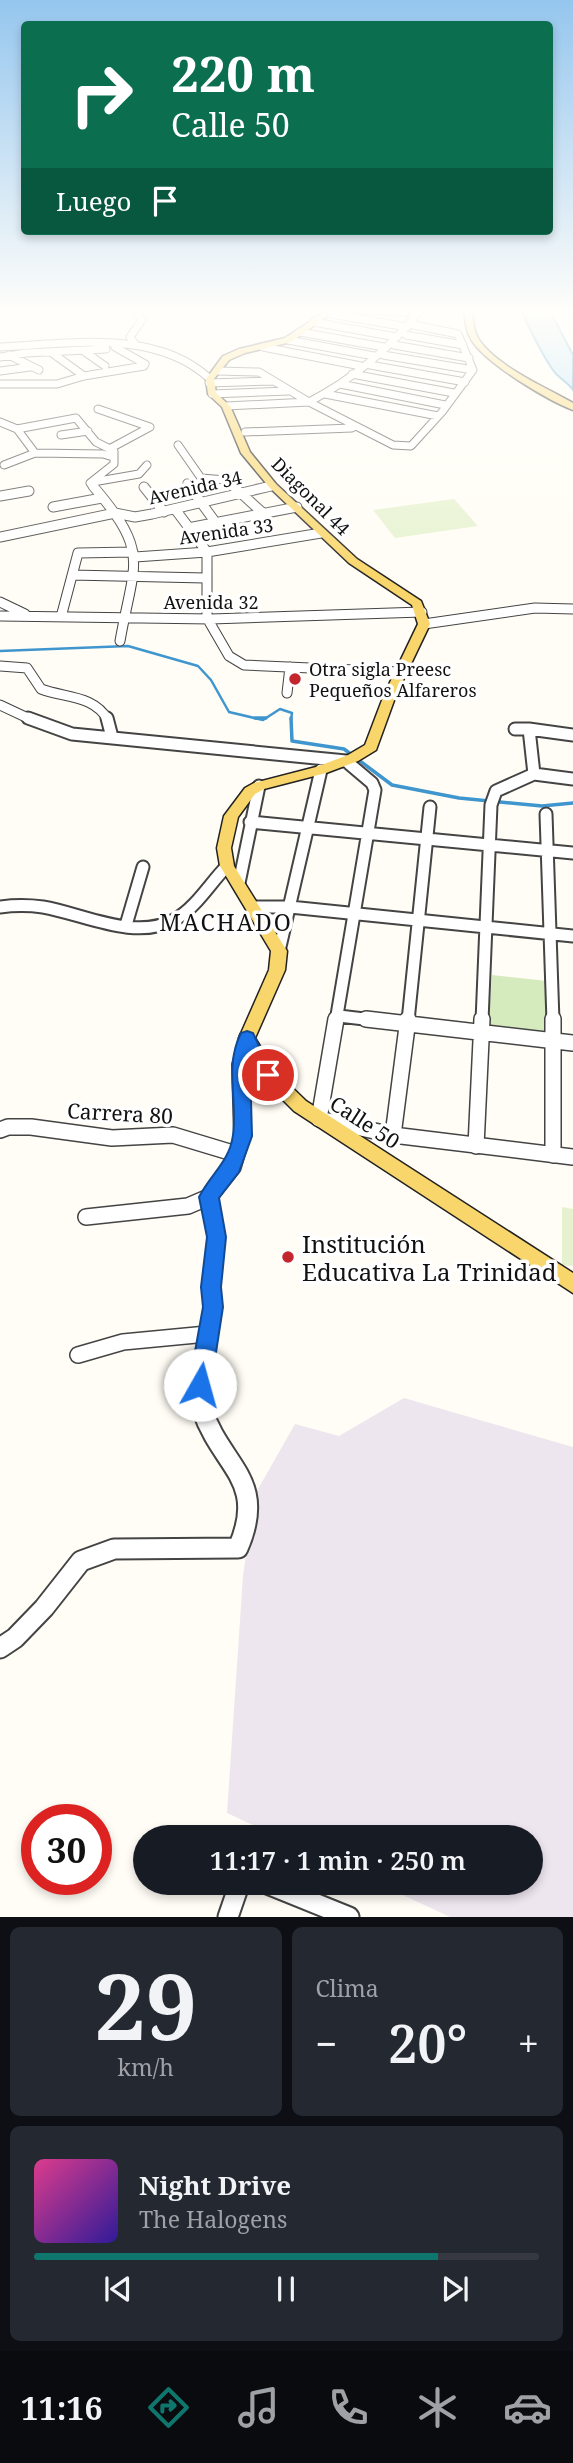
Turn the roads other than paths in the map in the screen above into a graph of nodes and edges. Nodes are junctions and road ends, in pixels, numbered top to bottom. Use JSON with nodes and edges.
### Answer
{"nodes":[{"id":1,"x":222,"y":398,"type":"edge"},
{"id":2,"x":306,"y":398,"type":"edge"},
{"id":3,"x":316,"y":398,"type":"edge"},
{"id":4,"x":348,"y":398,"type":"edge"},
{"id":5,"x":412,"y":398,"type":"edge"},
{"id":6,"x":450,"y":398,"type":"edge"},
{"id":7,"x":309,"y":402,"type":"junction"},
{"id":8,"x":445,"y":405,"type":"junction"},
{"id":9,"x":226,"y":406,"type":"junction"},
{"id":10,"x":98,"y":409,"type":"dead end"},
{"id":11,"x":438,"y":416,"type":"junction"},
{"id":12,"x":2,"y":424,"type":"edge"},
{"id":13,"x":355,"y":427,"type":"junction"},
{"id":14,"x":17,"y":429,"type":"junction"},
{"id":15,"x":88,"y":431,"type":"junction"},
{"id":16,"x":245,"y":432,"type":"dead end"},
{"id":17,"x":61,"y":435,"type":"dead end"},
{"id":18,"x":178,"y":445,"type":"dead end"},
{"id":19,"x":35,"y":453,"type":"junction"},
{"id":20,"x":112,"y":453,"type":"junction"},
{"id":21,"x":147,"y":465,"type":"dead end"},
{"id":22,"x":4,"y":466,"type":"dead end"},
{"id":23,"x":90,"y":483,"type":"junction"},
{"id":24,"x":187,"y":483,"type":"dead end"},
{"id":25,"x":273,"y":486,"type":"junction"},
{"id":26,"x":144,"y":487,"type":"dead end"},
{"id":27,"x":29,"y":491,"type":"dead end"},
{"id":28,"x":241,"y":493,"type":"junction"},
{"id":29,"x":0,"y":496,"type":"edge"},
{"id":30,"x":102,"y":498,"type":"junction"},
{"id":31,"x":202,"y":502,"type":"junction"},
{"id":32,"x":53,"y":507,"type":"dead end"},
{"id":33,"x":297,"y":507,"type":"junction"},
{"id":34,"x":175,"y":509,"type":"junction"},
{"id":35,"x":164,"y":512,"type":"junction"},
{"id":36,"x":115,"y":513,"type":"junction"},
{"id":37,"x":264,"y":514,"type":"junction"},
{"id":38,"x":216,"y":523,"type":"junction"},
{"id":39,"x":188,"y":528,"type":"junction"},
{"id":40,"x":321,"y":533,"type":"junction"},
{"id":41,"x":0,"y":537,"type":"edge"},
{"id":42,"x":207,"y":552,"type":"junction"},
{"id":43,"x":134,"y":554,"type":"junction"},
{"id":44,"x":72,"y":575,"type":"junction"},
{"id":45,"x":132,"y":576,"type":"junction"},
{"id":46,"x":205,"y":578,"type":"junction"},
{"id":47,"x":0,"y":602,"type":"edge"},
{"id":48,"x":573,"y":609,"type":"edge"},
{"id":49,"x":422,"y":612,"type":"junction"},
{"id":50,"x":0,"y":615,"type":"edge"},
{"id":51,"x":36,"y":617,"type":"junction"},
{"id":52,"x":61,"y":617,"type":"junction"},
{"id":53,"x":124,"y":617,"type":"junction"},
{"id":54,"x":207,"y":618,"type":"junction"},
{"id":55,"x":424,"y":624,"type":"junction"},
{"id":56,"x":120,"y":640,"type":"dead end"},
{"id":57,"x":0,"y":666,"type":"edge"},
{"id":58,"x":290,"y":667,"type":"junction"},
{"id":59,"x":400,"y":672,"type":"junction"},
{"id":60,"x":287,"y":694,"type":"dead end"},
{"id":61,"x":0,"y":705,"type":"edge"},
{"id":62,"x":515,"y":729,"type":"dead end"},
{"id":63,"x":529,"y":729,"type":"junction"},
{"id":64,"x":573,"y":735,"type":"edge"},
{"id":65,"x":112,"y":737,"type":"junction"},
{"id":66,"x":350,"y":760,"type":"junction"},
{"id":67,"x":321,"y":770,"type":"junction"},
{"id":68,"x":534,"y":774,"type":"junction"},
{"id":69,"x":573,"y":779,"type":"edge"},
{"id":70,"x":259,"y":786,"type":"junction"},
{"id":71,"x":430,"y":807,"type":"dead end"},
{"id":72,"x":546,"y":814,"type":"dead end"},
{"id":73,"x":250,"y":822,"type":"junction"},
{"id":74,"x":308,"y":827,"type":"junction"},
{"id":75,"x":369,"y":834,"type":"junction"},
{"id":76,"x":426,"y":840,"type":"junction"},
{"id":77,"x":489,"y":846,"type":"junction"},
{"id":78,"x":549,"y":851,"type":"junction"},
{"id":79,"x":573,"y":853,"type":"edge"},
{"id":80,"x":227,"y":866,"type":"junction"},
{"id":81,"x":143,"y":867,"type":"dead end"},
{"id":82,"x":239,"y":883,"type":"junction"},
{"id":83,"x":0,"y":907,"type":"edge"},
{"id":84,"x":252,"y":907,"type":"junction"},
{"id":85,"x":290,"y":907,"type":"junction"},
{"id":86,"x":356,"y":914,"type":"junction"},
{"id":87,"x":418,"y":919,"type":"junction"},
{"id":88,"x":126,"y":925,"type":"junction"},
{"id":89,"x":487,"y":928,"type":"junction"},
{"id":90,"x":551,"y":933,"type":"junction"},
{"id":91,"x":573,"y":936,"type":"edge"},
{"id":92,"x":279,"y":951,"type":"junction"},
{"id":93,"x":339,"y":1016,"type":"junction"},
{"id":94,"x":408,"y":1023,"type":"junction"},
{"id":95,"x":481,"y":1033,"type":"junction"},
{"id":96,"x":247,"y":1038,"type":"junction"},
{"id":97,"x":554,"y":1041,"type":"junction"},
{"id":98,"x":573,"y":1043,"type":"edge"},
{"id":99,"x":319,"y":1119,"type":"junction"},
{"id":100,"x":0,"y":1130,"type":"edge"},
{"id":101,"x":393,"y":1135,"type":"junction"},
{"id":102,"x":476,"y":1146,"type":"junction"},
{"id":103,"x":236,"y":1154,"type":"junction"},
{"id":104,"x":553,"y":1155,"type":"junction"},
{"id":105,"x":573,"y":1157,"type":"edge"},
{"id":106,"x":209,"y":1197,"type":"junction"},
{"id":107,"x":86,"y":1217,"type":"dead end"},
{"id":108,"x":573,"y":1283,"type":"edge"},
{"id":109,"x":207,"y":1334,"type":"junction"},
{"id":110,"x":78,"y":1355,"type":"dead end"},
{"id":111,"x":0,"y":1648,"type":"edge"},
{"id":112,"x":236,"y":1895,"type":"edge"},
{"id":113,"x":295,"y":1895,"type":"edge"},
{"id":114,"x":228,"y":1917,"type":"edge"},
{"id":115,"x":349,"y":1917,"type":"edge"}],
"edges":[{"from":1,"to":9,"type":"main road","name":"Diagonal 44"},
{"from":2,"to":7,"type":"street"},
{"from":3,"to":7,"type":"street"},
{"from":4,"to":11,"type":"street"},
{"from":5,"to":8,"type":"street"},
{"from":6,"to":8,"type":"street"},
{"from":7,"to":9,"type":"street"},
{"from":7,"to":13,"type":"street"},
{"from":8,"to":11,"type":"street"},
{"from":9,"to":25,"type":"main road","name":"Diagonal 44"},
{"from":10,"to":20,"type":"street"},
{"from":11,"to":13,"type":"street"},
{"from":12,"to":14,"type":"street"},
{"from":13,"to":16,"type":"street"},
{"from":14,"to":15,"type":"street"},
{"from":14,"to":19,"type":"street"},
{"from":15,"to":17,"type":"street"},
{"from":15,"to":20,"type":"street"},
{"from":18,"to":28,"type":"street"},
{"from":19,"to":20,"type":"street"},
{"from":19,"to":22,"type":"street"},
{"from":20,"to":23,"type":"street"},
{"from":21,"to":23,"type":"street"},
{"from":23,"to":30,"type":"street"},
{"from":24,"to":31,"type":"street"},
{"from":25,"to":28,"type":"street","name":"Avenida 34"},
{"from":25,"to":33,"type":"main road","name":"Diagonal 44"},
{"from":26,"to":35,"type":"street"},
{"from":27,"to":29,"type":"street"},
{"from":28,"to":31,"type":"street","name":"Avenida 34"},
{"from":28,"to":37,"type":"street"},
{"from":30,"to":32,"type":"street"},
{"from":30,"to":36,"type":"street"},
{"from":31,"to":34,"type":"street","name":"Avenida 34"},
{"from":31,"to":38,"type":"street"},
{"from":33,"to":37,"type":"street"},
{"from":33,"to":40,"type":"main road","name":"Diagonal 44"},
{"from":34,"to":35,"type":"street","name":"Avenida 34"},
{"from":34,"to":39,"type":"street"},
{"from":35,"to":36,"type":"street","name":"Avenida 34"},
{"from":36,"to":41,"type":"street","name":"Avenida 34"},
{"from":36,"to":43,"type":"street"},
{"from":37,"to":38,"type":"street"},
{"from":38,"to":39,"type":"street"},
{"from":39,"to":42,"type":"street"},
{"from":40,"to":42,"type":"street","name":"Avenida 33"},
{"from":40,"to":49,"type":"main road","name":"Diagonal 44"},
{"from":42,"to":43,"type":"street","name":"Avenida 33"},
{"from":42,"to":46,"type":"street"},
{"from":43,"to":44,"type":"street","name":"Avenida 33"},
{"from":43,"to":45,"type":"street"},
{"from":44,"to":45,"type":"street"},
{"from":44,"to":52,"type":"street"},
{"from":45,"to":46,"type":"street"},
{"from":45,"to":53,"type":"street"},
{"from":46,"to":54,"type":"street"},
{"from":47,"to":51,"type":"street"},
{"from":48,"to":55,"type":"street"},
{"from":49,"to":54,"type":"street","name":"Avenida 32"},
{"from":49,"to":55,"type":"main road"},
{"from":50,"to":51,"type":"street","name":"Avenida 32"},
{"from":51,"to":52,"type":"street","name":"Avenida 32"},
{"from":52,"to":53,"type":"street","name":"Avenida 32"},
{"from":53,"to":54,"type":"street","name":"Avenida 32"},
{"from":53,"to":56,"type":"street"},
{"from":54,"to":58,"type":"street"},
{"from":55,"to":59,"type":"main road"},
{"from":57,"to":65,"type":"street"},
{"from":58,"to":59,"type":"street"},
{"from":58,"to":60,"type":"street"},
{"from":59,"to":66,"type":"main road"},
{"from":61,"to":65,"type":"street"},
{"from":62,"to":63,"type":"street"},
{"from":63,"to":64,"type":"street"},
{"from":63,"to":68,"type":"street"},
{"from":65,"to":66,"type":"street"},
{"from":66,"to":67,"type":"main road"},
{"from":66,"to":75,"type":"street"},
{"from":67,"to":70,"type":"main road"},
{"from":67,"to":74,"type":"street"},
{"from":68,"to":69,"type":"street"},
{"from":68,"to":77,"type":"street"},
{"from":70,"to":73,"type":"street"},
{"from":70,"to":80,"type":"main road"},
{"from":71,"to":76,"type":"street"},
{"from":72,"to":78,"type":"street"},
{"from":73,"to":74,"type":"street"},
{"from":73,"to":82,"type":"street"},
{"from":74,"to":75,"type":"street"},
{"from":74,"to":85,"type":"street"},
{"from":75,"to":76,"type":"street"},
{"from":75,"to":86,"type":"street"},
{"from":76,"to":77,"type":"street"},
{"from":76,"to":87,"type":"street"},
{"from":77,"to":78,"type":"street"},
{"from":77,"to":89,"type":"street"},
{"from":78,"to":79,"type":"street"},
{"from":78,"to":90,"type":"street"},
{"from":80,"to":82,"type":"main road"},
{"from":80,"to":88,"type":"street"},
{"from":81,"to":88,"type":"street"},
{"from":82,"to":84,"type":"main road"},
{"from":83,"to":88,"type":"street"},
{"from":84,"to":85,"type":"street"},
{"from":84,"to":92,"type":"main road"},
{"from":85,"to":86,"type":"street"},
{"from":85,"to":92,"type":"street"},
{"from":86,"to":87,"type":"street"},
{"from":86,"to":93,"type":"street"},
{"from":87,"to":89,"type":"street"},
{"from":87,"to":94,"type":"street"},
{"from":89,"to":90,"type":"street"},
{"from":89,"to":95,"type":"street"},
{"from":90,"to":91,"type":"street"},
{"from":90,"to":97,"type":"street"},
{"from":92,"to":96,"type":"main road"},
{"from":93,"to":94,"type":"street"},
{"from":93,"to":99,"type":"street"},
{"from":94,"to":95,"type":"street"},
{"from":94,"to":101,"type":"street"},
{"from":95,"to":97,"type":"street"},
{"from":95,"to":102,"type":"street"},
{"from":96,"to":99,"type":"main road","name":"Calle 50"},
{"from":96,"to":103,"type":"street"},
{"from":97,"to":98,"type":"street"},
{"from":97,"to":104,"type":"street"},
{"from":99,"to":101,"type":"street"},
{"from":99,"to":108,"type":"main road","name":"Calle 50"},
{"from":100,"to":103,"type":"street","name":"Carrera 80"},
{"from":101,"to":102,"type":"street"},
{"from":102,"to":104,"type":"street"},
{"from":103,"to":106,"type":"street"},
{"from":104,"to":105,"type":"street"},
{"from":106,"to":107,"type":"street"},
{"from":106,"to":109,"type":"street"},
{"from":109,"to":110,"type":"street"},
{"from":109,"to":111,"type":"street"},
{"from":112,"to":114,"type":"street"},
{"from":113,"to":115,"type":"street"}]}
